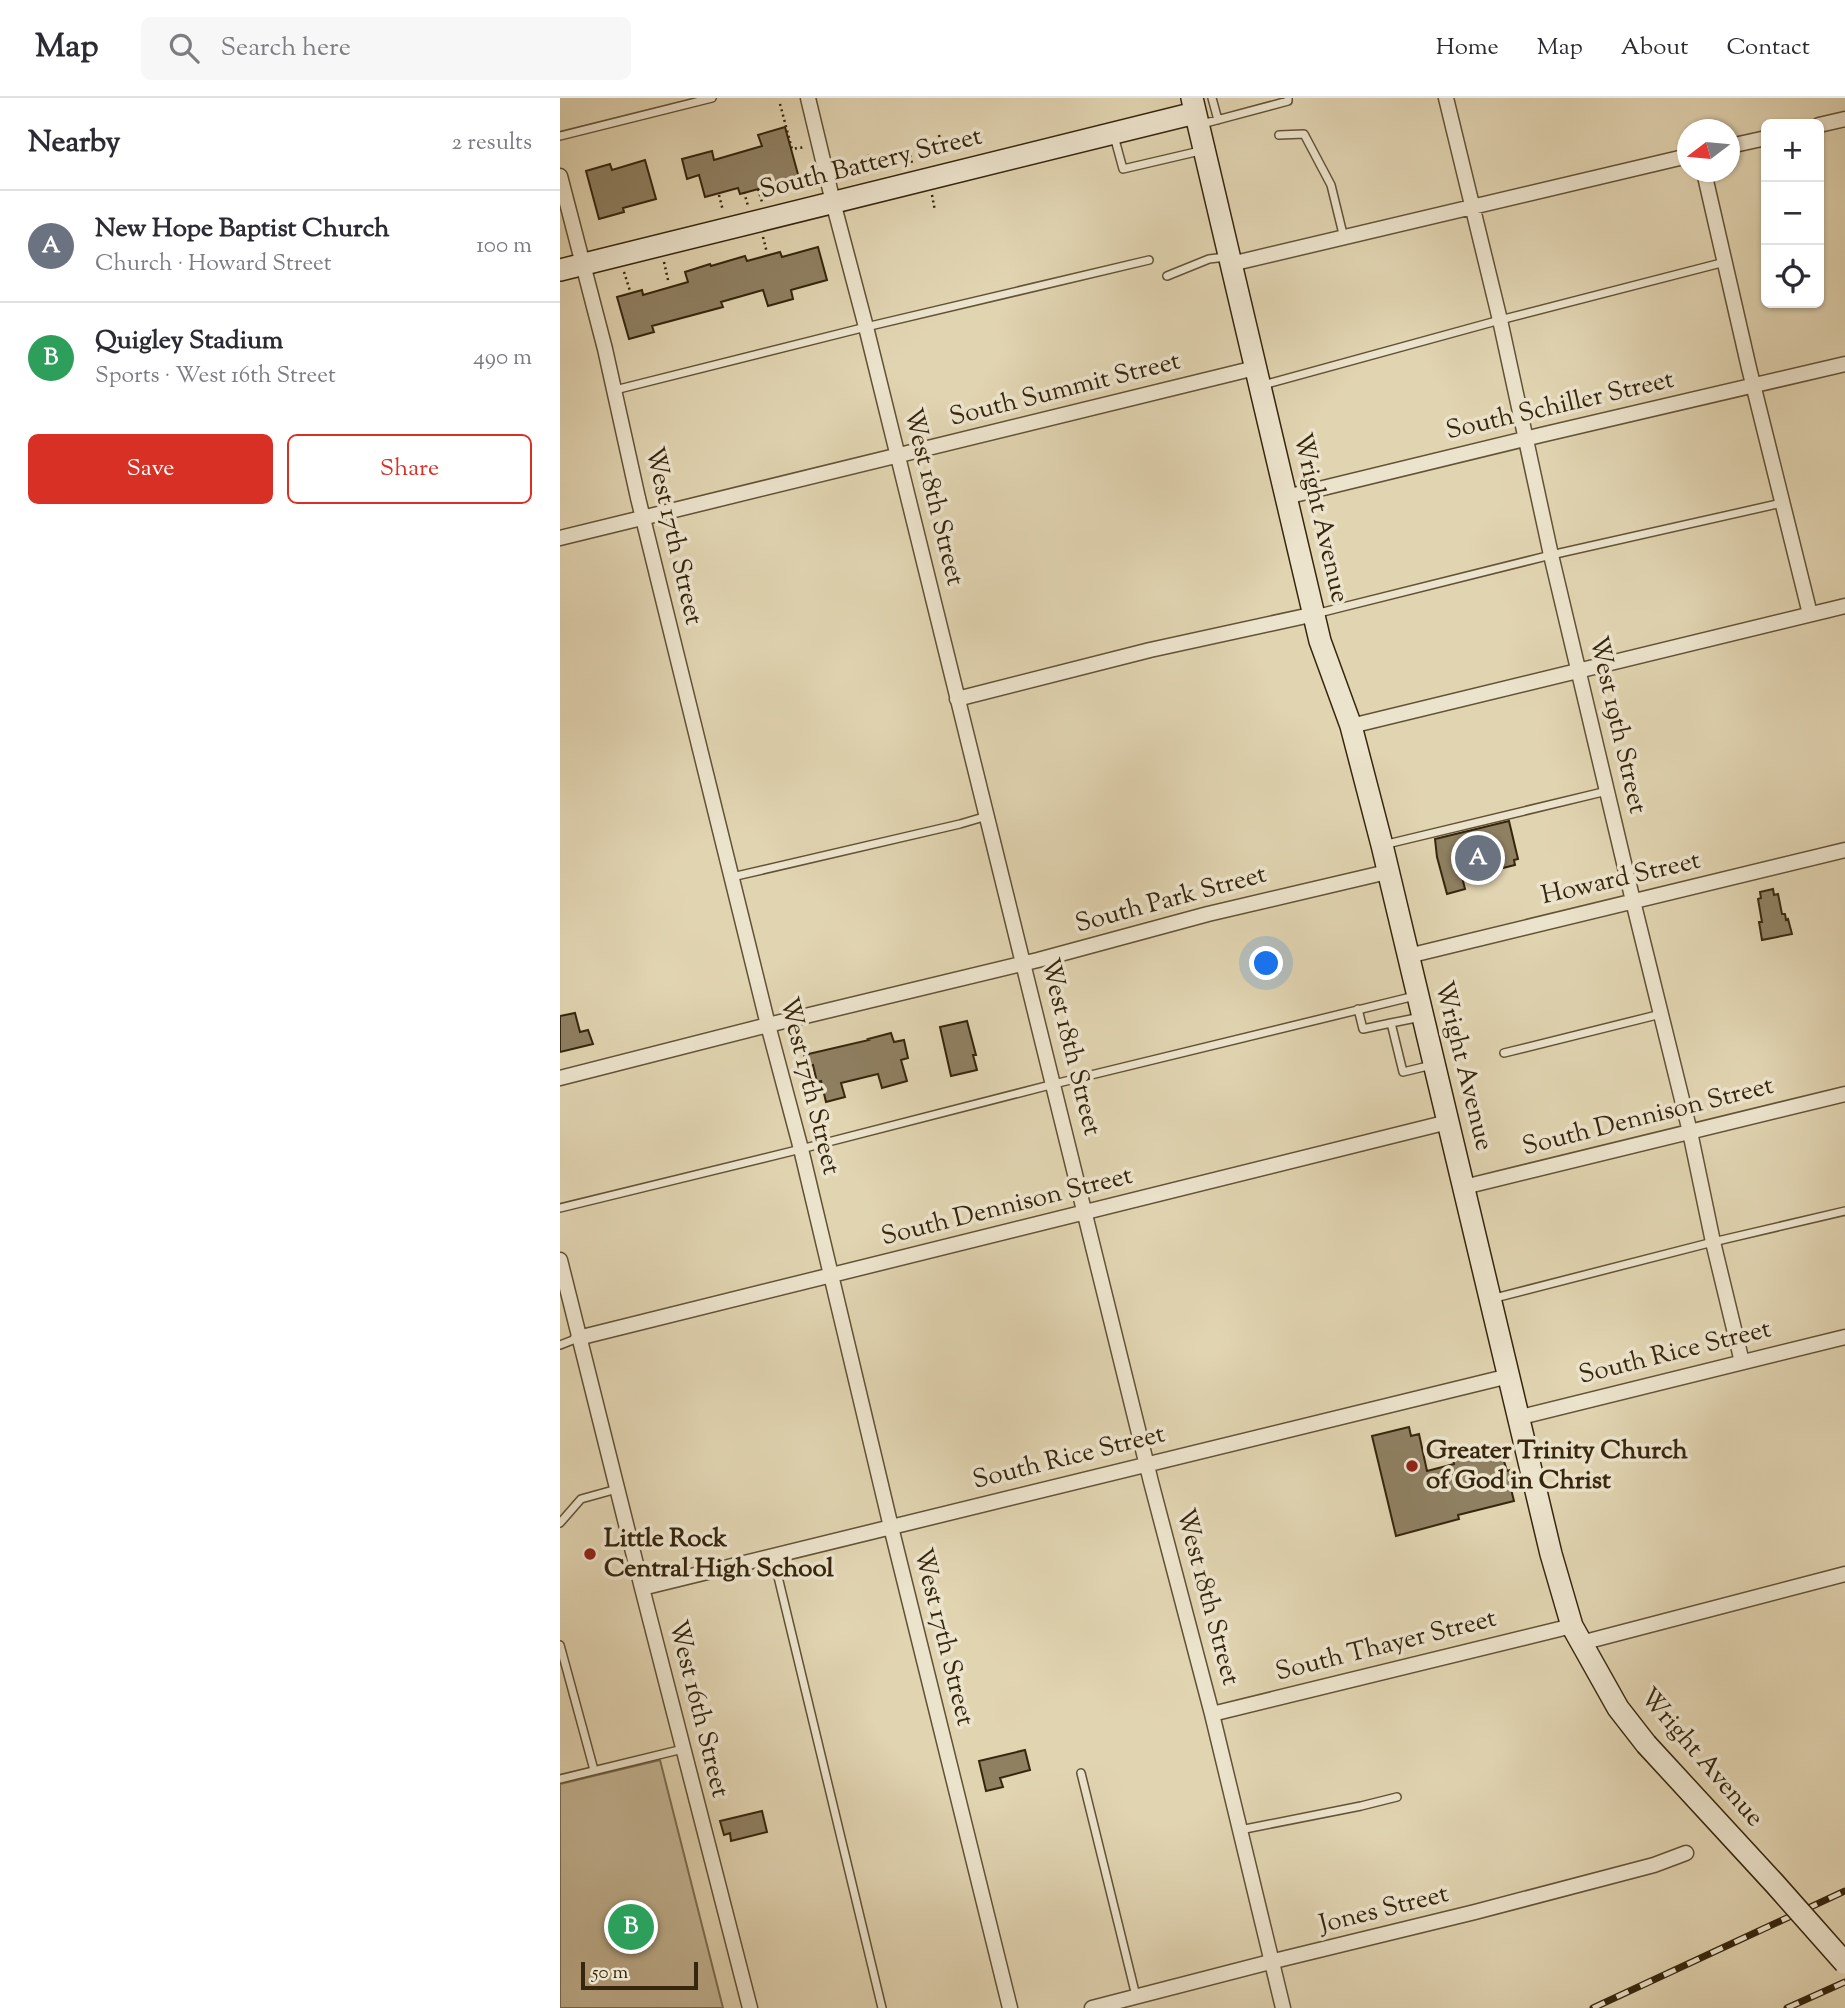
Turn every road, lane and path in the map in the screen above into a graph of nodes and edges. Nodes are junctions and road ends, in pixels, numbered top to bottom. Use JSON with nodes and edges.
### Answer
{"nodes":[{"id":1,"x":712,"y":98,"type":"edge"},
{"id":2,"x":808,"y":98,"type":"edge"},
{"id":3,"x":1212,"y":98,"type":"edge"},
{"id":4,"x":1288,"y":98,"type":"edge"},
{"id":5,"x":1446,"y":98,"type":"edge"},
{"id":6,"x":780,"y":104,"type":"dead end"},
{"id":7,"x":1200,"y":114,"type":"edge"},
{"id":8,"x":1845,"y":119,"type":"edge"},
{"id":9,"x":1824,"y":124,"type":"edge"},
{"id":10,"x":1114,"y":133,"type":"junction"},
{"id":11,"x":939,"y":135,"type":"dead end"},
{"id":12,"x":1279,"y":135,"type":"dead end"},
{"id":13,"x":560,"y":136,"type":"edge"},
{"id":14,"x":1761,"y":139,"type":"edge"},
{"id":15,"x":818,"y":144,"type":"junction"},
{"id":16,"x":1740,"y":144,"type":"edge"},
{"id":17,"x":909,"y":150,"type":"dead end"},
{"id":18,"x":1204,"y":150,"type":"junction"},
{"id":19,"x":869,"y":154,"type":"dead end"},
{"id":20,"x":1677,"y":159,"type":"edge"},
{"id":21,"x":912,"y":163,"type":"dead end"},
{"id":22,"x":873,"y":173,"type":"dead end"},
{"id":23,"x":948,"y":173,"type":"junction"},
{"id":24,"x":560,"y":176,"type":"edge"},
{"id":25,"x":1706,"y":182,"type":"edge"},
{"id":26,"x":832,"y":202,"type":"junction"},
{"id":27,"x":1473,"y":208,"type":"junction"},
{"id":28,"x":1345,"y":238,"type":"junction"},
{"id":29,"x":1149,"y":260,"type":"dead end"},
{"id":30,"x":1230,"y":260,"type":"junction"},
{"id":31,"x":664,"y":262,"type":"dead end"},
{"id":32,"x":1726,"y":262,"type":"junction"},
{"id":33,"x":582,"y":265,"type":"junction"},
{"id":34,"x":560,"y":270,"type":"edge"},
{"id":35,"x":624,"y":272,"type":"dead end"},
{"id":36,"x":1167,"y":276,"type":"dead end"},
{"id":37,"x":668,"y":280,"type":"dead end"},
{"id":38,"x":630,"y":291,"type":"dead end"},
{"id":39,"x":1500,"y":320,"type":"junction"},
{"id":40,"x":866,"y":327,"type":"junction"},
{"id":41,"x":1845,"y":364,"type":"edge"},
{"id":42,"x":1257,"y":377,"type":"junction"},
{"id":43,"x":1754,"y":386,"type":"junction"},
{"id":44,"x":615,"y":390,"type":"junction"},
{"id":45,"x":1526,"y":438,"type":"junction"},
{"id":46,"x":897,"y":456,"type":"junction"},
{"id":47,"x":1286,"y":497,"type":"junction"},
{"id":48,"x":1783,"y":503,"type":"junction"},
{"id":49,"x":643,"y":518,"type":"junction"},
{"id":50,"x":560,"y":538,"type":"edge"},
{"id":51,"x":1551,"y":555,"type":"junction"},
{"id":52,"x":1845,"y":606,"type":"edge"},
{"id":53,"x":1315,"y":614,"type":"junction"},
{"id":54,"x":1810,"y":614,"type":"junction"},
{"id":55,"x":1579,"y":670,"type":"junction"},
{"id":56,"x":957,"y":699,"type":"junction"},
{"id":57,"x":1351,"y":726,"type":"junction"},
{"id":58,"x":1607,"y":791,"type":"junction"},
{"id":59,"x":987,"y":816,"type":"junction"},
{"id":60,"x":1382,"y":845,"type":"junction"},
{"id":61,"x":1845,"y":850,"type":"edge"},
{"id":62,"x":1387,"y":872,"type":"junction"},
{"id":63,"x":731,"y":877,"type":"junction"},
{"id":64,"x":1633,"y":901,"type":"junction"},
{"id":65,"x":1408,"y":956,"type":"junction"},
{"id":66,"x":1023,"y":963,"type":"junction"},
{"id":67,"x":1417,"y":996,"type":"junction"},
{"id":68,"x":1358,"y":1009,"type":"junction"},
{"id":69,"x":1661,"y":1014,"type":"junction"},
{"id":70,"x":1422,"y":1017,"type":"junction"},
{"id":71,"x":1391,"y":1023,"type":"junction"},
{"id":72,"x":768,"y":1025,"type":"junction"},
{"id":73,"x":1504,"y":1053,"type":"dead end"},
{"id":74,"x":1434,"y":1065,"type":"junction"},
{"id":75,"x":560,"y":1078,"type":"edge"},
{"id":76,"x":1054,"y":1084,"type":"junction"},
{"id":77,"x":1845,"y":1094,"type":"edge"},
{"id":78,"x":1448,"y":1122,"type":"junction"},
{"id":79,"x":1690,"y":1132,"type":"junction"},
{"id":80,"x":801,"y":1150,"type":"junction"},
{"id":81,"x":1464,"y":1187,"type":"junction"},
{"id":82,"x":560,"y":1208,"type":"edge"},
{"id":83,"x":1845,"y":1211,"type":"edge"},
{"id":84,"x":1085,"y":1213,"type":"junction"},
{"id":85,"x":1713,"y":1242,"type":"junction"},
{"id":86,"x":560,"y":1259,"type":"edge"},
{"id":87,"x":831,"y":1276,"type":"junction"},
{"id":88,"x":1491,"y":1299,"type":"junction"},
{"id":89,"x":1845,"y":1337,"type":"edge"},
{"id":90,"x":578,"y":1338,"type":"junction"},
{"id":91,"x":560,"y":1345,"type":"edge"},
{"id":92,"x":1742,"y":1362,"type":"junction"},
{"id":93,"x":1509,"y":1376,"type":"junction"},
{"id":94,"x":1517,"y":1418,"type":"junction"},
{"id":95,"x":1147,"y":1465,"type":"junction"},
{"id":96,"x":617,"y":1489,"type":"junction"},
{"id":97,"x":560,"y":1523,"type":"edge"},
{"id":98,"x":891,"y":1527,"type":"junction"},
{"id":99,"x":773,"y":1556,"type":"junction"},
{"id":100,"x":1845,"y":1574,"type":"edge"},
{"id":101,"x":642,"y":1588,"type":"junction"},
{"id":102,"x":1577,"y":1634,"type":"junction"},
{"id":103,"x":560,"y":1644,"type":"edge"},
{"id":104,"x":1212,"y":1714,"type":"junction"},
{"id":105,"x":683,"y":1749,"type":"junction"},
{"id":106,"x":594,"y":1770,"type":"junction"},
{"id":107,"x":1081,"y":1773,"type":"dead end"},
{"id":108,"x":560,"y":1779,"type":"edge"},
{"id":109,"x":1397,"y":1797,"type":"dead end"},
{"id":110,"x":1241,"y":1830,"type":"junction"},
{"id":111,"x":1686,"y":1853,"type":"dead end"},
{"id":112,"x":1272,"y":1962,"type":"junction"},
{"id":113,"x":1845,"y":1963,"type":"edge"},
{"id":114,"x":1136,"y":1996,"type":"junction"},
{"id":115,"x":750,"y":2008,"type":"edge"},
{"id":116,"x":882,"y":2008,"type":"edge"},
{"id":117,"x":1010,"y":2008,"type":"edge"},
{"id":118,"x":1092,"y":2008,"type":"edge"},
{"id":119,"x":1283,"y":2008,"type":"edge"}],
"edges":[{"from":1,"to":13,"type":"lane"},
{"from":2,"to":15,"type":"street","name":"West 18th Street"},
{"from":3,"to":7,"type":"lane"},
{"from":4,"to":7,"type":"lane"},
{"from":5,"to":27,"type":"street","name":"West 19th Street"},
{"from":6,"to":15,"type":"path"},
{"from":7,"to":10,"type":"main road","name":"South Battery Street"},
{"from":7,"to":18,"type":"main road","name":"Wright Avenue"},
{"from":8,"to":9,"type":"street"},
{"from":10,"to":18,"type":"lane"},
{"from":10,"to":23,"type":"main road","name":"South Battery Street"},
{"from":11,"to":23,"type":"path"},
{"from":12,"to":28,"type":"lane"},
{"from":14,"to":16,"type":"street"},
{"from":15,"to":26,"type":"street","name":"West 18th Street"},
{"from":17,"to":21,"type":"path"},
{"from":18,"to":30,"type":"main road","name":"Wright Avenue"},
{"from":19,"to":22,"type":"path"},
{"from":20,"to":27,"type":"street"},
{"from":23,"to":26,"type":"main road","name":"South Battery Street"},
{"from":24,"to":33,"type":"street","name":"West 17th Street"},
{"from":25,"to":32,"type":"street"},
{"from":26,"to":33,"type":"main road","name":"South Battery Street"},
{"from":26,"to":40,"type":"street","name":"West 18th Street"},
{"from":27,"to":28,"type":"street"},
{"from":27,"to":39,"type":"street","name":"West 19th Street"},
{"from":28,"to":30,"type":"street"},
{"from":29,"to":40,"type":"lane"},
{"from":30,"to":36,"type":"lane"},
{"from":30,"to":42,"type":"main road","name":"Wright Avenue"},
{"from":31,"to":37,"type":"path"},
{"from":32,"to":39,"type":"lane"},
{"from":32,"to":43,"type":"street"},
{"from":33,"to":34,"type":"main road","name":"South Battery Street"},
{"from":33,"to":44,"type":"street","name":"West 17th Street"},
{"from":35,"to":38,"type":"path"},
{"from":39,"to":42,"type":"lane"},
{"from":39,"to":45,"type":"street","name":"West 19th Street"},
{"from":40,"to":44,"type":"lane"},
{"from":40,"to":46,"type":"street","name":"West 18th Street"},
{"from":41,"to":43,"type":"street","name":"South Schiller Street"},
{"from":42,"to":46,"type":"street","name":"South Summit Street"},
{"from":42,"to":47,"type":"main road","name":"Wright Avenue"},
{"from":43,"to":45,"type":"street","name":"South Schiller Street"},
{"from":43,"to":48,"type":"street"},
{"from":44,"to":49,"type":"street","name":"West 17th Street"},
{"from":45,"to":47,"type":"street","name":"South Schiller Street"},
{"from":45,"to":51,"type":"street","name":"West 19th Street"},
{"from":46,"to":49,"type":"street","name":"South Summit Street"},
{"from":46,"to":56,"type":"street","name":"West 18th Street"},
{"from":47,"to":53,"type":"main road","name":"Wright Avenue"},
{"from":48,"to":51,"type":"lane"},
{"from":48,"to":54,"type":"street"},
{"from":49,"to":50,"type":"street","name":"South Summit Street"},
{"from":49,"to":63,"type":"street","name":"West 17th Street"},
{"from":51,"to":53,"type":"lane"},
{"from":51,"to":55,"type":"street","name":"West 19th Street"},
{"from":52,"to":54,"type":"street"},
{"from":53,"to":56,"type":"street"},
{"from":53,"to":57,"type":"main road","name":"Wright Avenue"},
{"from":54,"to":55,"type":"street"},
{"from":55,"to":57,"type":"street"},
{"from":55,"to":58,"type":"street","name":"West 19th Street"},
{"from":56,"to":59,"type":"street","name":"West 18th Street"},
{"from":57,"to":60,"type":"main road","name":"Wright Avenue"},
{"from":58,"to":60,"type":"lane"},
{"from":58,"to":64,"type":"street","name":"West 19th Street"},
{"from":59,"to":63,"type":"lane"},
{"from":59,"to":66,"type":"street","name":"West 18th Street"},
{"from":60,"to":62,"type":"main road","name":"Wright Avenue"},
{"from":61,"to":64,"type":"street","name":"Howard Street"},
{"from":62,"to":65,"type":"main road","name":"Wright Avenue"},
{"from":62,"to":66,"type":"street","name":"South Park Street"},
{"from":63,"to":72,"type":"street","name":"West 17th Street"},
{"from":64,"to":65,"type":"street","name":"Howard Street"},
{"from":64,"to":69,"type":"street","name":"West 19th Street"},
{"from":65,"to":67,"type":"main road","name":"Wright Avenue"},
{"from":66,"to":72,"type":"street","name":"South Park Street"},
{"from":66,"to":76,"type":"street","name":"West 18th Street"},
{"from":67,"to":68,"type":"lane"},
{"from":67,"to":70,"type":"main road","name":"Wright Avenue"},
{"from":68,"to":71,"type":"lane"},
{"from":68,"to":76,"type":"lane"},
{"from":69,"to":73,"type":"lane"},
{"from":69,"to":79,"type":"street","name":"West 19th Street"},
{"from":70,"to":71,"type":"lane"},
{"from":70,"to":74,"type":"main road","name":"Wright Avenue"},
{"from":71,"to":74,"type":"lane"},
{"from":72,"to":75,"type":"street","name":"South Park Street"},
{"from":72,"to":80,"type":"street","name":"West 17th Street"},
{"from":74,"to":78,"type":"main road","name":"Wright Avenue"},
{"from":76,"to":80,"type":"lane"},
{"from":76,"to":84,"type":"street","name":"West 18th Street"},
{"from":77,"to":79,"type":"street","name":"South Dennison Street"},
{"from":78,"to":81,"type":"main road","name":"Wright Avenue"},
{"from":78,"to":84,"type":"street","name":"South Dennison Street"},
{"from":79,"to":81,"type":"street","name":"South Dennison Street"},
{"from":79,"to":85,"type":"street","name":"West 19th Street"},
{"from":80,"to":82,"type":"lane"},
{"from":80,"to":87,"type":"street","name":"West 17th Street"},
{"from":81,"to":88,"type":"main road","name":"Wright Avenue"},
{"from":83,"to":85,"type":"lane"},
{"from":84,"to":87,"type":"street","name":"South Dennison Street"},
{"from":84,"to":95,"type":"street","name":"West 18th Street"},
{"from":85,"to":88,"type":"lane"},
{"from":85,"to":92,"type":"street","name":"West 19th Street"},
{"from":86,"to":90,"type":"street","name":"West 16th Street"},
{"from":87,"to":90,"type":"street","name":"South Dennison Street"},
{"from":87,"to":98,"type":"street","name":"West 17th Street"},
{"from":88,"to":93,"type":"main road","name":"Wright Avenue"},
{"from":89,"to":92,"type":"street","name":"South Rice Street"},
{"from":90,"to":91,"type":"lane"},
{"from":90,"to":96,"type":"street","name":"West 16th Street"},
{"from":92,"to":94,"type":"street","name":"South Rice Street"},
{"from":93,"to":94,"type":"main road","name":"Wright Avenue"},
{"from":93,"to":95,"type":"street","name":"South Rice Street"},
{"from":94,"to":102,"type":"main road","name":"Wright Avenue"},
{"from":95,"to":98,"type":"street","name":"South Rice Street"},
{"from":95,"to":104,"type":"street","name":"West 18th Street"},
{"from":96,"to":97,"type":"lane"},
{"from":96,"to":101,"type":"street","name":"West 16th Street"},
{"from":98,"to":99,"type":"street","name":"South Rice Street"},
{"from":98,"to":117,"type":"street","name":"West 17th Street"},
{"from":99,"to":101,"type":"street","name":"South Rice Street"},
{"from":99,"to":116,"type":"lane"},
{"from":100,"to":102,"type":"street","name":"South Thayer Street"},
{"from":101,"to":105,"type":"street","name":"West 16th Street"},
{"from":102,"to":104,"type":"street","name":"South Thayer Street"},
{"from":102,"to":113,"type":"main road","name":"Wright Avenue","bridge":true},
{"from":103,"to":106,"type":"lane"},
{"from":104,"to":110,"type":"street","name":"West 18th Street"},
{"from":105,"to":106,"type":"lane"},
{"from":105,"to":115,"type":"street","name":"West 16th Street"},
{"from":106,"to":108,"type":"lane"},
{"from":107,"to":114,"type":"lane"},
{"from":109,"to":110,"type":"lane"},
{"from":110,"to":112,"type":"street","name":"West 18th Street"},
{"from":111,"to":112,"type":"street","name":"Jones Street"},
{"from":112,"to":114,"type":"street","name":"Jones Street"},
{"from":112,"to":119,"type":"street","name":"West 18th Street"},
{"from":114,"to":118,"type":"street","name":"Jones Street"}]}
